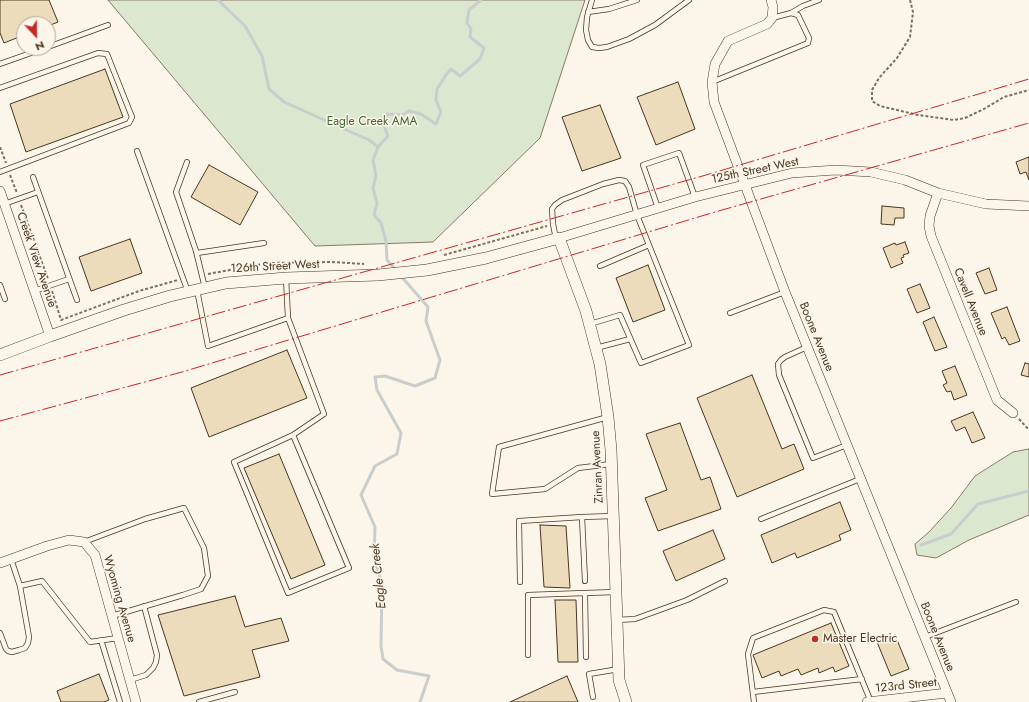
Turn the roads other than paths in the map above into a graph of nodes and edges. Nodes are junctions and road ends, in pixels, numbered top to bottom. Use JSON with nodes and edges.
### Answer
{"nodes":[{"id":1,"x":592,"y":0,"type":"edge"},
{"id":2,"x":637,"y":0,"type":"edge"},
{"id":3,"x":688,"y":0,"type":"edge"},
{"id":4,"x":771,"y":0,"type":"edge"},
{"id":5,"x":818,"y":0,"type":"edge"},
{"id":6,"x":588,"y":12,"type":"junction"},
{"id":7,"x":791,"y":13,"type":"junction"},
{"id":8,"x":772,"y":18,"type":"junction"},
{"id":9,"x":108,"y":25,"type":"dead end"},
{"id":10,"x":56,"y":44,"type":"edge"},
{"id":11,"x":22,"y":56,"type":"edge"},
{"id":12,"x":0,"y":64,"type":"edge"},
{"id":13,"x":712,"y":82,"type":"junction"},
{"id":14,"x":0,"y":88,"type":"edge"},
{"id":15,"x":137,"y":151,"type":"dead end"},
{"id":16,"x":186,"y":162,"type":"dead end"},
{"id":17,"x":0,"y":172,"type":"edge"},
{"id":18,"x":33,"y":177,"type":"dead end"},
{"id":19,"x":745,"y":186,"type":"junction"},
{"id":20,"x":0,"y":191,"type":"edge"},
{"id":21,"x":38,"y":192,"type":"junction"},
{"id":22,"x":938,"y":193,"type":"junction"},
{"id":23,"x":695,"y":196,"type":"junction"},
{"id":24,"x":4,"y":204,"type":"junction"},
{"id":25,"x":1029,"y":206,"type":"edge"},
{"id":26,"x":658,"y":208,"type":"junction"},
{"id":27,"x":637,"y":214,"type":"junction"},
{"id":28,"x":558,"y":238,"type":"junction"},
{"id":29,"x":264,"y":243,"type":"dead end"},
{"id":30,"x":649,"y":246,"type":"junction"},
{"id":31,"x":197,"y":253,"type":"junction"},
{"id":32,"x":600,"y":266,"type":"dead end"},
{"id":33,"x":286,"y":278,"type":"junction"},
{"id":34,"x":69,"y":279,"type":"junction"},
{"id":35,"x":0,"y":285,"type":"edge"},
{"id":36,"x":196,"y":290,"type":"junction"},
{"id":37,"x":34,"y":291,"type":"junction"},
{"id":38,"x":785,"y":292,"type":"junction"},
{"id":39,"x":5,"y":299,"type":"dead end"},
{"id":40,"x":77,"y":300,"type":"dead end"},
{"id":41,"x":730,"y":313,"type":"dead end"},
{"id":42,"x":288,"y":318,"type":"junction"},
{"id":43,"x":589,"y":324,"type":"junction"},
{"id":44,"x":50,"y":336,"type":"junction"},
{"id":45,"x":630,"y":339,"type":"junction"},
{"id":46,"x":807,"y":347,"type":"junction"},
{"id":47,"x":596,"y":348,"type":"junction"},
{"id":48,"x":0,"y":355,"type":"edge"},
{"id":49,"x":1013,"y":413,"type":"road end"},
{"id":50,"x":608,"y":417,"type":"junction"},
{"id":51,"x":293,"y":435,"type":"junction"},
{"id":52,"x":847,"y":445,"type":"junction"},
{"id":53,"x":611,"y":464,"type":"junction"},
{"id":54,"x":860,"y":479,"type":"junction"},
{"id":55,"x":613,"y":516,"type":"junction"},
{"id":56,"x":582,"y":518,"type":"junction"},
{"id":57,"x":760,"y":519,"type":"dead end"},
{"id":58,"x":84,"y":542,"type":"junction"},
{"id":59,"x":11,"y":559,"type":"junction"},
{"id":60,"x":0,"y":563,"type":"edge"},
{"id":61,"x":726,"y":580,"type":"dead end"},
{"id":62,"x":585,"y":581,"type":"dead end"},
{"id":63,"x":520,"y":582,"type":"dead end"},
{"id":64,"x":20,"y":586,"type":"junction"},
{"id":65,"x":616,"y":592,"type":"junction"},
{"id":66,"x":585,"y":593,"type":"junction"},
{"id":67,"x":1016,"y":602,"type":"dead end"},
{"id":68,"x":144,"y":606,"type":"junction"},
{"id":69,"x":112,"y":616,"type":"junction"},
{"id":70,"x":617,"y":620,"type":"junction"},
{"id":71,"x":0,"y":633,"type":"edge"},
{"id":72,"x":925,"y":637,"type":"junction"},
{"id":73,"x":118,"y":638,"type":"junction"},
{"id":74,"x":101,"y":640,"type":"junction"},
{"id":75,"x":528,"y":655,"type":"dead end"},
{"id":76,"x":586,"y":657,"type":"dead end"},
{"id":77,"x":619,"y":669,"type":"junction"},
{"id":78,"x":862,"y":679,"type":"junction"},
{"id":79,"x":130,"y":680,"type":"junction"},
{"id":80,"x":235,"y":692,"type":"dead end"},
{"id":81,"x":753,"y":692,"type":"junction"},
{"id":82,"x":593,"y":697,"type":"dead end"},
{"id":83,"x":949,"y":698,"type":"edge"},
{"id":84,"x":120,"y":702,"type":"edge"},
{"id":85,"x":136,"y":702,"type":"edge"},
{"id":86,"x":199,"y":702,"type":"edge"},
{"id":87,"x":626,"y":702,"type":"edge"},
{"id":88,"x":754,"y":702,"type":"edge"},
{"id":89,"x":866,"y":702,"type":"edge"},
{"id":90,"x":871,"y":702,"type":"edge"}],
"edges":[{"from":1,"to":6,"type":"lane"},
{"from":2,"to":6,"type":"lane"},
{"from":3,"to":6,"type":"lane"},
{"from":4,"to":8,"type":"street"},
{"from":5,"to":7,"type":"lane"},
{"from":7,"to":8,"type":"lane"},
{"from":7,"to":13,"type":"lane"},
{"from":8,"to":13,"type":"street","name":"Boone Avenue"},
{"from":9,"to":10,"type":"lane"},
{"from":11,"to":12,"type":"lane"},
{"from":13,"to":19,"type":"street","name":"Boone Avenue"},
{"from":14,"to":17,"type":"lane"},
{"from":15,"to":36,"type":"lane"},
{"from":16,"to":31,"type":"lane"},
{"from":18,"to":21,"type":"lane"},
{"from":19,"to":22,"type":"street","name":"125th Street West"},
{"from":19,"to":23,"type":"street","name":"125th Street West"},
{"from":19,"to":38,"type":"street","name":"Boone Avenue"},
{"from":20,"to":24,"type":"street","name":"Creek View Avenue"},
{"from":21,"to":24,"type":"lane"},
{"from":21,"to":34,"type":"lane"},
{"from":22,"to":25,"type":"street","name":"125th Street West"},
{"from":22,"to":49,"type":"street","name":"Cavell Avenue"},
{"from":23,"to":26,"type":"street","name":"125th Street West"},
{"from":23,"to":26,"type":"lane"},
{"from":24,"to":37,"type":"street","name":"Creek View Avenue"},
{"from":26,"to":27,"type":"street","name":"125th Street West"},
{"from":27,"to":28,"type":"street","name":"125th Street West"},
{"from":27,"to":28,"type":"lane"},
{"from":27,"to":30,"type":"lane"},
{"from":28,"to":33,"type":"street","name":"126th Street West"},
{"from":28,"to":43,"type":"street","name":"Zinran Avenue"},
{"from":29,"to":31,"type":"lane"},
{"from":30,"to":32,"type":"lane"},
{"from":30,"to":45,"type":"lane"},
{"from":31,"to":36,"type":"lane"},
{"from":33,"to":36,"type":"street","name":"126th Street West"},
{"from":33,"to":42,"type":"lane"},
{"from":34,"to":37,"type":"lane"},
{"from":34,"to":40,"type":"lane"},
{"from":35,"to":39,"type":"lane"},
{"from":36,"to":42,"type":"lane"},
{"from":36,"to":44,"type":"street","name":"126th Street West"},
{"from":37,"to":44,"type":"street","name":"Creek View Avenue"},
{"from":38,"to":41,"type":"lane"},
{"from":38,"to":46,"type":"street","name":"Boone Avenue"},
{"from":42,"to":51,"type":"lane"},
{"from":43,"to":45,"type":"lane"},
{"from":43,"to":47,"type":"street","name":"Zinran Avenue"},
{"from":44,"to":48,"type":"street","name":"126th Street West"},
{"from":45,"to":47,"type":"lane"},
{"from":46,"to":52,"type":"street","name":"Boone Avenue"},
{"from":46,"to":52,"type":"lane"},
{"from":47,"to":50,"type":"street","name":"Zinran Avenue"},
{"from":50,"to":53,"type":"street","name":"Zinran Avenue"},
{"from":50,"to":53,"type":"lane"},
{"from":51,"to":51,"type":"lane"},
{"from":52,"to":54,"type":"street","name":"Boone Avenue"},
{"from":53,"to":55,"type":"street","name":"Zinran Avenue"},
{"from":54,"to":57,"type":"lane"},
{"from":54,"to":72,"type":"street","name":"Boone Avenue"},
{"from":55,"to":56,"type":"lane"},
{"from":55,"to":65,"type":"street","name":"Zinran Avenue"},
{"from":56,"to":62,"type":"lane"},
{"from":56,"to":63,"type":"lane"},
{"from":58,"to":59,"type":"street"},
{"from":58,"to":68,"type":"lane"},
{"from":58,"to":69,"type":"street","name":"Wyoming Avenue"},
{"from":59,"to":60,"type":"street"},
{"from":59,"to":64,"type":"lane"},
{"from":61,"to":70,"type":"lane"},
{"from":64,"to":71,"type":"lane"},
{"from":64,"to":74,"type":"lane"},
{"from":65,"to":66,"type":"lane"},
{"from":65,"to":70,"type":"street","name":"Zinran Avenue"},
{"from":66,"to":75,"type":"lane"},
{"from":66,"to":76,"type":"lane"},
{"from":67,"to":72,"type":"lane"},
{"from":68,"to":69,"type":"lane"},
{"from":68,"to":79,"type":"lane"},
{"from":69,"to":73,"type":"street","name":"Wyoming Avenue"},
{"from":70,"to":77,"type":"street","name":"Zinran Avenue"},
{"from":72,"to":83,"type":"street","name":"Boone Avenue"},
{"from":73,"to":74,"type":"lane"},
{"from":73,"to":79,"type":"street","name":"Wyoming Avenue"},
{"from":74,"to":84,"type":"lane"},
{"from":77,"to":82,"type":"lane"},
{"from":77,"to":87,"type":"street","name":"Zinran Avenue"},
{"from":78,"to":81,"type":"lane"},
{"from":78,"to":81,"type":"lane"},
{"from":78,"to":90,"type":"lane"},
{"from":79,"to":85,"type":"street","name":"Wyoming Avenue"},
{"from":80,"to":86,"type":"lane"},
{"from":81,"to":88,"type":"lane"},
{"from":83,"to":90,"type":"street","name":"123rd Street"},
{"from":89,"to":90,"type":"street","name":"123rd Street"}]}
